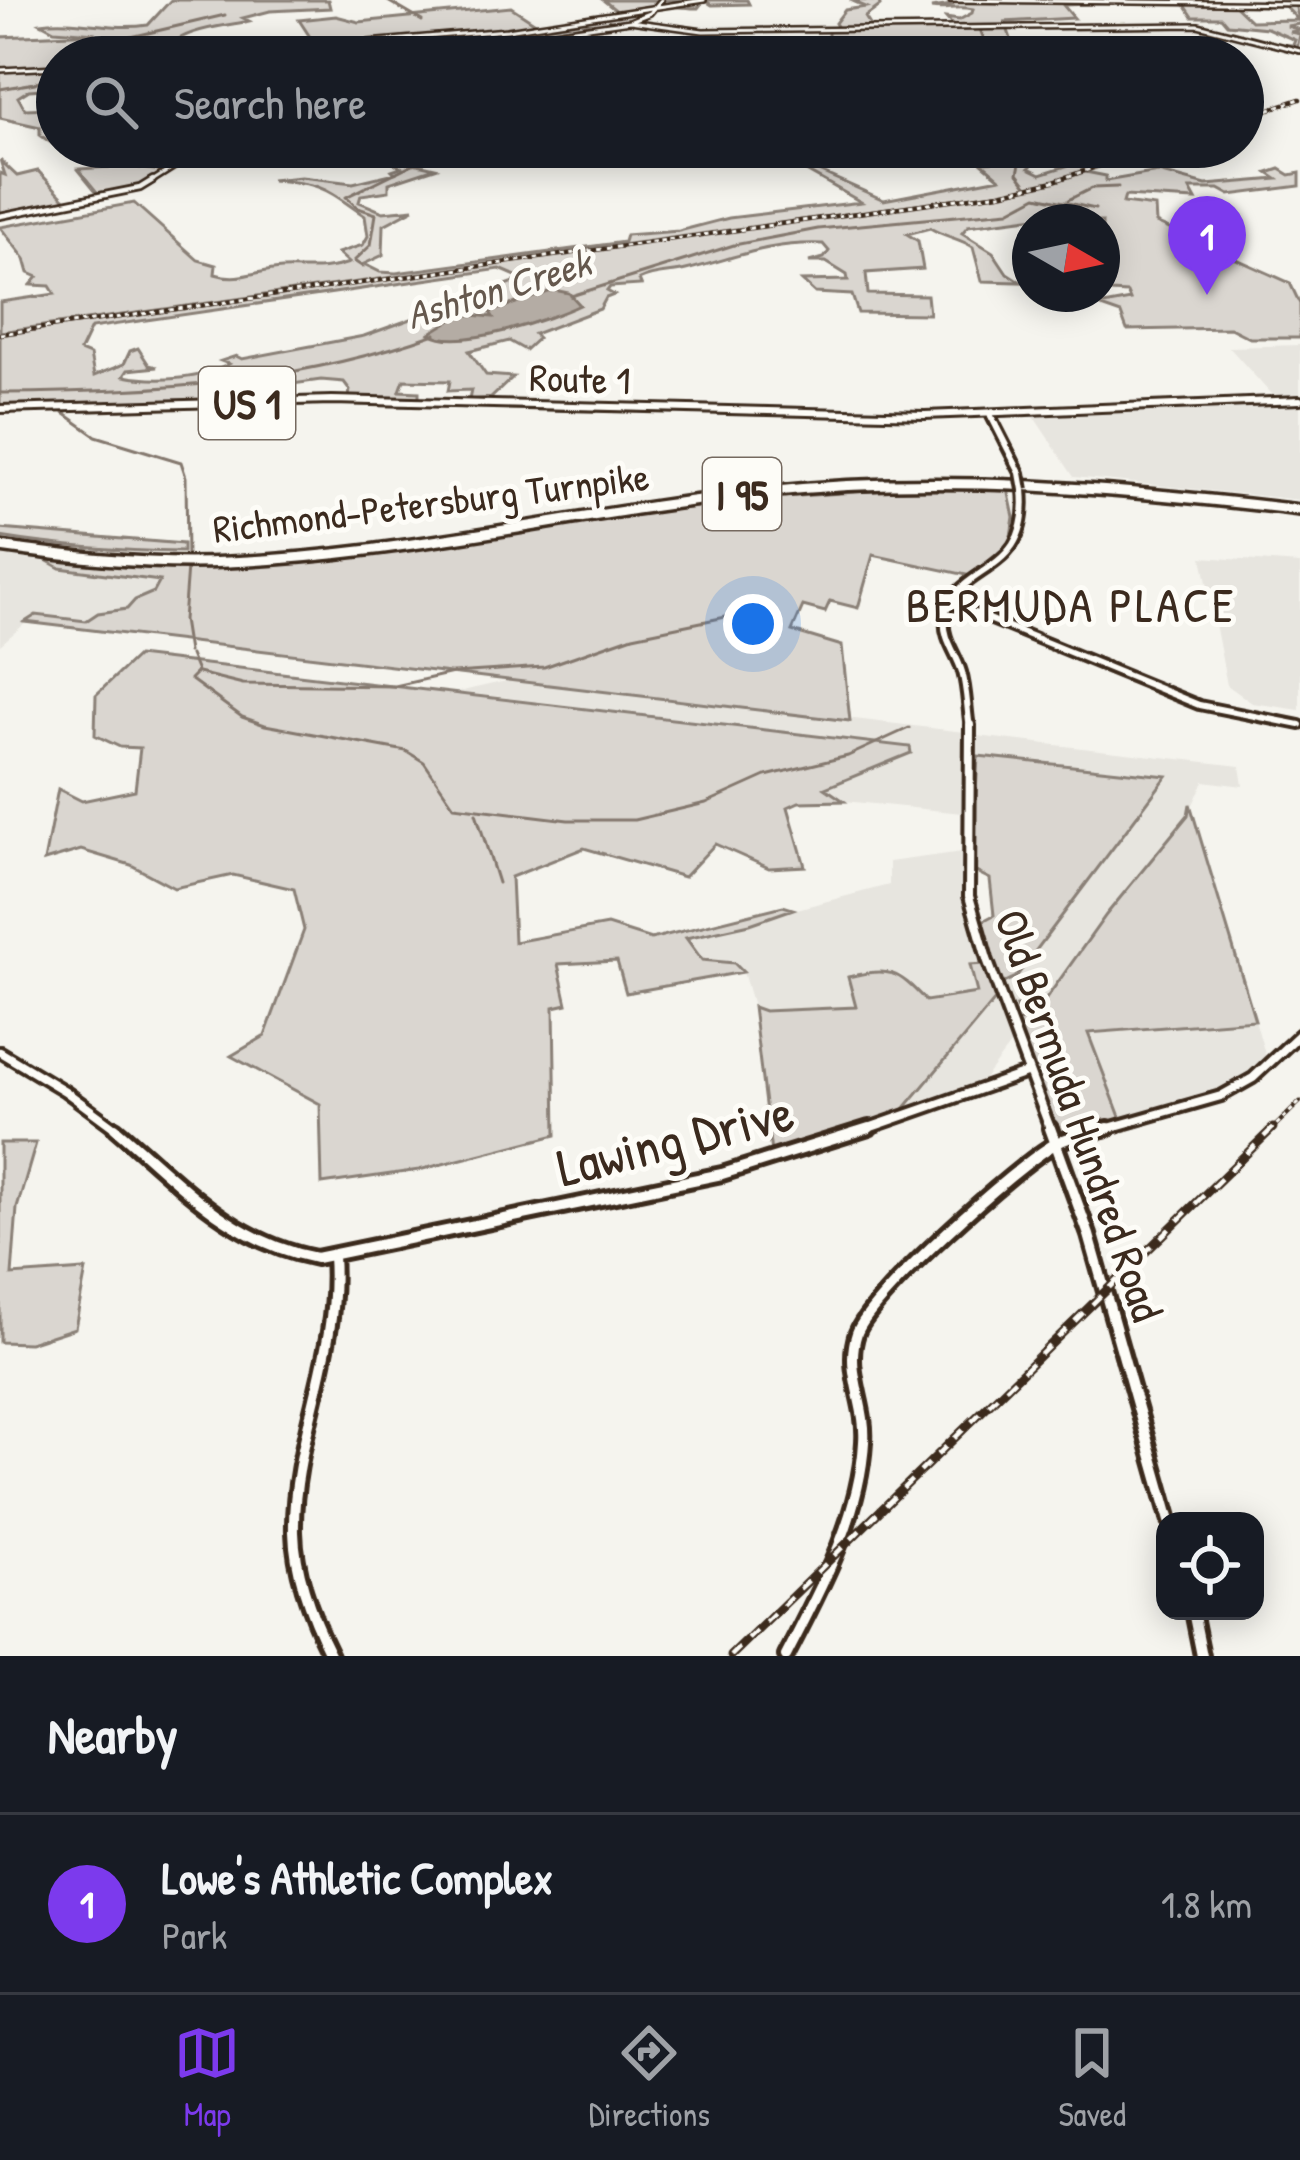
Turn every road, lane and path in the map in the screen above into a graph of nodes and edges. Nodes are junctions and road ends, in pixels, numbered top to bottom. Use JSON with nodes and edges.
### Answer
{"nodes":[{"id":1,"x":704,"y":0,"type":"edge"},
{"id":2,"x":950,"y":0,"type":"edge"},
{"id":3,"x":1181,"y":1,"type":"edge"},
{"id":4,"x":1300,"y":4,"type":"edge"},
{"id":5,"x":657,"y":6,"type":"edge"},
{"id":6,"x":630,"y":21,"type":"junction"},
{"id":7,"x":1198,"y":25,"type":"junction"},
{"id":8,"x":434,"y":36,"type":"edge"},
{"id":9,"x":527,"y":36,"type":"edge"},
{"id":10,"x":1241,"y":36,"type":"edge"},
{"id":11,"x":1264,"y":42,"type":"edge"},
{"id":12,"x":1300,"y":51,"type":"edge"},
{"id":13,"x":36,"y":68,"type":"edge"},
{"id":14,"x":0,"y":70,"type":"edge"},
{"id":15,"x":175,"y":168,"type":"edge"},
{"id":16,"x":0,"y":216,"type":"edge"},
{"id":17,"x":1300,"y":401,"type":"edge"},
{"id":18,"x":0,"y":409,"type":"edge"},
{"id":19,"x":989,"y":413,"type":"junction"},
{"id":20,"x":1300,"y":507,"type":"edge"},
{"id":21,"x":0,"y":544,"type":"edge"},
{"id":22,"x":950,"y":603,"type":"junction"},
{"id":23,"x":1300,"y":725,"type":"edge"},
{"id":24,"x":1300,"y":1034,"type":"edge"},
{"id":25,"x":0,"y":1052,"type":"edge"},
{"id":26,"x":1029,"y":1072,"type":"junction"},
{"id":27,"x":1056,"y":1143,"type":"junction"},
{"id":28,"x":333,"y":1256,"type":"junction"},
{"id":29,"x":1167,"y":1512,"type":"edge"},
{"id":30,"x":1195,"y":1620,"type":"edge"},
{"id":31,"x":331,"y":1656,"type":"edge"},
{"id":32,"x":785,"y":1656,"type":"edge"},
{"id":33,"x":1202,"y":1656,"type":"edge"}],
"edges":[{"from":1,"to":5,"type":"street"},
{"from":2,"to":3,"type":"street"},
{"from":3,"to":4,"type":"street"},
{"from":3,"to":7,"type":"street"},
{"from":5,"to":6,"type":"street"},
{"from":5,"to":8,"type":"street"},
{"from":6,"to":7,"type":"street"},
{"from":6,"to":9,"type":"street"},
{"from":7,"to":10,"type":"street"},
{"from":11,"to":12,"type":"street"},
{"from":13,"to":14,"type":"street"},
{"from":15,"to":16,"type":"street"},
{"from":17,"to":19,"type":"main road","name":"Route 1","number":"US 1"},
{"from":18,"to":19,"type":"main road","name":"Route 1","number":"US 1"},
{"from":19,"to":22,"type":"street","bridge":true},
{"from":20,"to":21,"type":"highway","name":"Richmond-Petersburg Turnpike","number":"I 95"},
{"from":20,"to":21,"type":"highway","name":"Richmond-Petersburg Turnpike","number":"I 95"},
{"from":22,"to":23,"type":"street"},
{"from":22,"to":26,"type":"street","name":"Old Bermuda Hundred Road"},
{"from":24,"to":27,"type":"street"},
{"from":25,"to":28,"type":"street"},
{"from":26,"to":27,"type":"street","name":"Old Bermuda Hundred Road"},
{"from":26,"to":28,"type":"street","name":"Lawing Drive"},
{"from":27,"to":29,"type":"street","name":"Old Bermuda Hundred Road"},
{"from":27,"to":32,"type":"street"},
{"from":28,"to":31,"type":"street"},
{"from":30,"to":33,"type":"street"}]}
